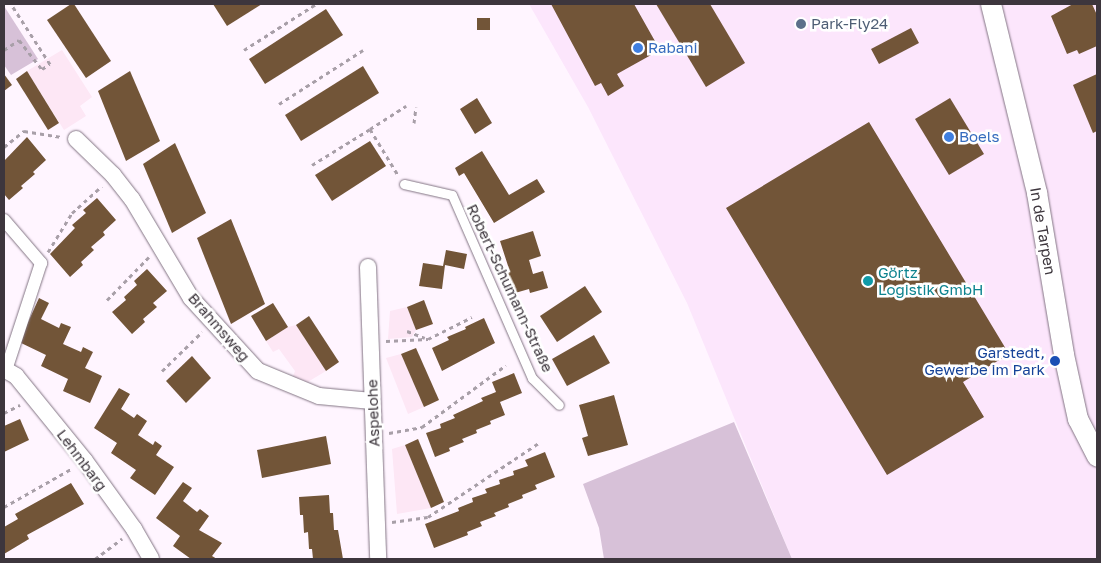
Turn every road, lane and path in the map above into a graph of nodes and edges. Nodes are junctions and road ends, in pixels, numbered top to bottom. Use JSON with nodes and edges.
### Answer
{"nodes":[{"id":1,"x":11,"y":4,"type":"edge"},
{"id":2,"x":316,"y":4,"type":"edge"},
{"id":3,"x":991,"y":4,"type":"edge"},
{"id":4,"x":4,"y":50,"type":"edge"},
{"id":5,"x":244,"y":50,"type":"dead end"},
{"id":6,"x":363,"y":50,"type":"dead end"},
{"id":7,"x":280,"y":104,"type":"dead end"},
{"id":8,"x":406,"y":106,"type":"dead end"},
{"id":9,"x":416,"y":107,"type":"dead end"},
{"id":10,"x":414,"y":123,"type":"dead end"},
{"id":11,"x":370,"y":129,"type":"junction"},
{"id":12,"x":76,"y":139,"type":"joint"},
{"id":13,"x":4,"y":147,"type":"edge"},
{"id":14,"x":312,"y":165,"type":"dead end"},
{"id":15,"x":113,"y":175,"type":"junction"},
{"id":16,"x":404,"y":184,"type":"joint"},
{"id":17,"x":4,"y":220,"type":"edge"},
{"id":18,"x":160,"y":246,"type":"junction"},
{"id":19,"x":41,"y":263,"type":"junction"},
{"id":20,"x":368,"y":267,"type":"dead end"},
{"id":21,"x":107,"y":300,"type":"dead end"},
{"id":22,"x":472,"y":317,"type":"dead end"},
{"id":23,"x":213,"y":321,"type":"junction"},
{"id":24,"x":407,"y":332,"type":"dead end"},
{"id":25,"x":428,"y":340,"type":"junction"},
{"id":26,"x":370,"y":341,"type":"junction"},
{"id":27,"x":506,"y":365,"type":"dead end"},
{"id":28,"x":5,"y":369,"type":"edge"},
{"id":29,"x":162,"y":371,"type":"dead end"},
{"id":30,"x":372,"y":401,"type":"junction"},
{"id":31,"x":559,"y":405,"type":"dead end"},
{"id":32,"x":373,"y":435,"type":"junction"},
{"id":33,"x":540,"y":442,"type":"dead end"},
{"id":34,"x":1097,"y":456,"type":"edge"},
{"id":35,"x":85,"y":461,"type":"junction"},
{"id":36,"x":4,"y":507,"type":"edge"},
{"id":37,"x":376,"y":524,"type":"junction"},
{"id":38,"x":134,"y":530,"type":"junction"},
{"id":39,"x":95,"y":559,"type":"edge"},
{"id":40,"x":151,"y":559,"type":"edge"},
{"id":41,"x":378,"y":559,"type":"edge"}],
"edges":[{"from":1,"to":4,"type":"path"},
{"from":2,"to":5,"type":"path"},
{"from":3,"to":34,"type":"street","name":"In de Tarpen"},
{"from":6,"to":7,"type":"path"},
{"from":8,"to":11,"type":"path"},
{"from":9,"to":10,"type":"path"},
{"from":11,"to":14,"type":"path"},
{"from":11,"to":16,"type":"path"},
{"from":12,"to":13,"type":"path"},
{"from":12,"to":15,"type":"street","name":"Brahmsweg"},
{"from":15,"to":18,"type":"street","name":"Brahmsweg"},
{"from":15,"to":19,"type":"path"},
{"from":16,"to":31,"type":"lane","name":"Robert-Schumann-Straße"},
{"from":17,"to":19,"type":"street"},
{"from":18,"to":21,"type":"path"},
{"from":18,"to":23,"type":"street","name":"Brahmsweg"},
{"from":19,"to":28,"type":"street"},
{"from":20,"to":26,"type":"street","name":"Aspelohe"},
{"from":22,"to":25,"type":"path"},
{"from":23,"to":29,"type":"path"},
{"from":23,"to":30,"type":"street","name":"Brahmsweg"},
{"from":24,"to":25,"type":"path"},
{"from":25,"to":26,"type":"path"},
{"from":26,"to":30,"type":"street","name":"Aspelohe"},
{"from":27,"to":32,"type":"path"},
{"from":28,"to":35,"type":"street","name":"Lehmbarg"},
{"from":30,"to":32,"type":"street","name":"Aspelohe"},
{"from":32,"to":37,"type":"street","name":"Aspelohe"},
{"from":33,"to":37,"type":"path"},
{"from":35,"to":36,"type":"path"},
{"from":35,"to":38,"type":"street","name":"Lehmbarg"},
{"from":37,"to":41,"type":"street","name":"Aspelohe"},
{"from":38,"to":39,"type":"path"},
{"from":38,"to":40,"type":"street","name":"Lehmbarg"}]}
